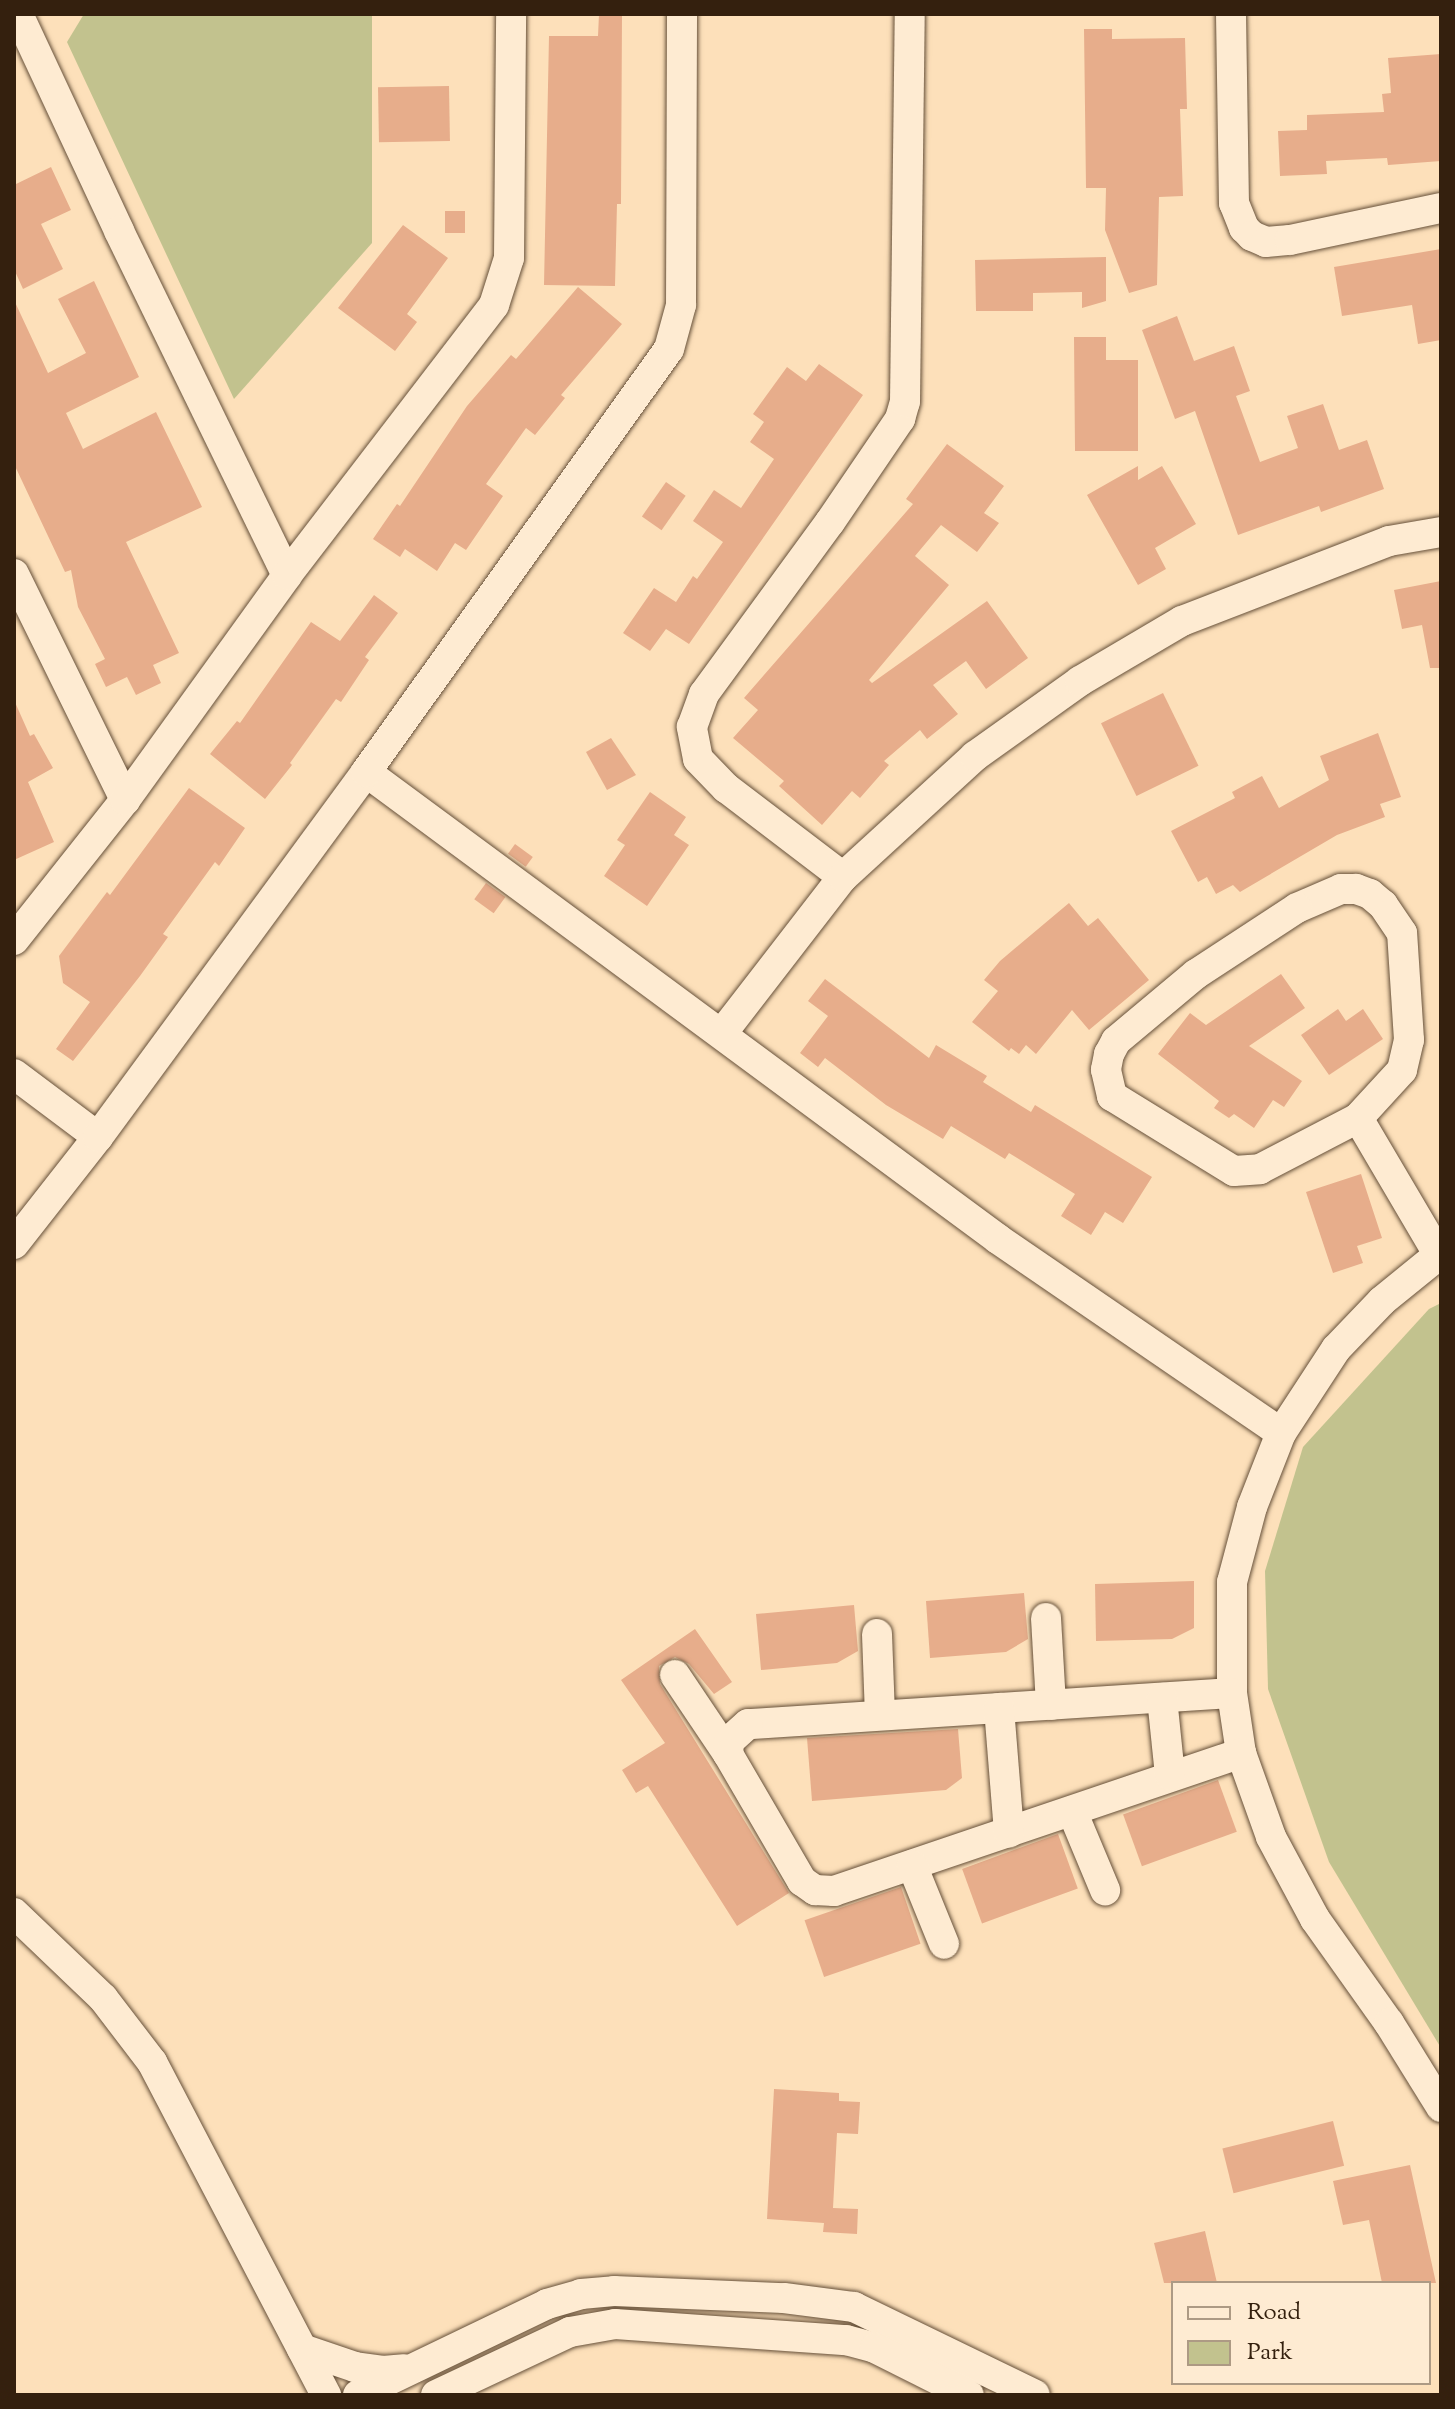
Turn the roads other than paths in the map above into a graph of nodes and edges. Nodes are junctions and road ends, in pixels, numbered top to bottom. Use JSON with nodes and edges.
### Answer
{"nodes":[{"id":1,"x":18,"y":14,"type":"edge"},
{"id":2,"x":511,"y":14,"type":"edge"},
{"id":3,"x":682,"y":14,"type":"edge"},
{"id":4,"x":910,"y":14,"type":"edge"},
{"id":5,"x":1231,"y":14,"type":"edge"},
{"id":6,"x":1441,"y":208,"type":"edge"},
{"id":7,"x":1441,"y":532,"type":"edge"},
{"id":8,"x":14,"y":574,"type":"edge"},
{"id":9,"x":287,"y":575,"type":"junction"},
{"id":10,"x":366,"y":772,"type":"junction"},
{"id":11,"x":125,"y":800,"type":"junction"},
{"id":12,"x":843,"y":877,"type":"junction"},
{"id":13,"x":14,"y":940,"type":"edge"},
{"id":14,"x":723,"y":1032,"type":"junction"},
{"id":15,"x":14,"y":1074,"type":"edge"},
{"id":16,"x":1358,"y":1118,"type":"junction"},
{"id":17,"x":98,"y":1137,"type":"junction"},
{"id":18,"x":14,"y":1244,"type":"edge"},
{"id":19,"x":1440,"y":1254,"type":"edge"},
{"id":20,"x":1281,"y":1433,"type":"junction"},
{"id":21,"x":1046,"y":1618,"type":"dead end"},
{"id":22,"x":877,"y":1634,"type":"dead end"},
{"id":23,"x":675,"y":1675,"type":"dead end"},
{"id":24,"x":1232,"y":1693,"type":"junction"},
{"id":25,"x":1162,"y":1698,"type":"junction"},
{"id":26,"x":1051,"y":1705,"type":"junction"},
{"id":27,"x":999,"y":1708,"type":"junction"},
{"id":28,"x":880,"y":1715,"type":"junction"},
{"id":29,"x":1241,"y":1753,"type":"junction"},
{"id":30,"x":728,"y":1754,"type":"junction"},
{"id":31,"x":1170,"y":1776,"type":"junction"},
{"id":32,"x":1072,"y":1811,"type":"junction"},
{"id":33,"x":1009,"y":1833,"type":"junction"},
{"id":34,"x":912,"y":1865,"type":"junction"},
{"id":35,"x":1105,"y":1890,"type":"dead end"},
{"id":36,"x":14,"y":1913,"type":"edge"},
{"id":37,"x":944,"y":1944,"type":"dead end"},
{"id":38,"x":1441,"y":2107,"type":"edge"},
{"id":39,"x":302,"y":2349,"type":"junction"},
{"id":40,"x":420,"y":2367,"type":"junction"},
{"id":41,"x":326,"y":2395,"type":"edge"},
{"id":42,"x":358,"y":2395,"type":"edge"},
{"id":43,"x":436,"y":2395,"type":"edge"},
{"id":44,"x":969,"y":2395,"type":"edge"},
{"id":45,"x":1035,"y":2395,"type":"edge"}],
"edges":[{"from":1,"to":9,"type":"street"},
{"from":2,"to":9,"type":"street"},
{"from":3,"to":10,"type":"street"},
{"from":4,"to":12,"type":"street"},
{"from":5,"to":6,"type":"street"},
{"from":7,"to":12,"type":"street"},
{"from":8,"to":11,"type":"street"},
{"from":9,"to":11,"type":"street"},
{"from":10,"to":14,"type":"street"},
{"from":10,"to":17,"type":"street"},
{"from":11,"to":13,"type":"street"},
{"from":12,"to":14,"type":"street"},
{"from":14,"to":20,"type":"street"},
{"from":15,"to":17,"type":"street"},
{"from":16,"to":16,"type":"street"},
{"from":16,"to":19,"type":"street"},
{"from":17,"to":18,"type":"street"},
{"from":19,"to":20,"type":"street"},
{"from":20,"to":24,"type":"street"},
{"from":21,"to":26,"type":"street"},
{"from":22,"to":28,"type":"street"},
{"from":23,"to":30,"type":"street"},
{"from":24,"to":25,"type":"street"},
{"from":24,"to":29,"type":"street"},
{"from":25,"to":26,"type":"street"},
{"from":25,"to":31,"type":"street"},
{"from":26,"to":27,"type":"street"},
{"from":27,"to":28,"type":"street"},
{"from":27,"to":33,"type":"street"},
{"from":28,"to":30,"type":"street"},
{"from":29,"to":31,"type":"street"},
{"from":29,"to":38,"type":"street"},
{"from":30,"to":34,"type":"street"},
{"from":31,"to":32,"type":"street"},
{"from":32,"to":33,"type":"street"},
{"from":32,"to":35,"type":"street"},
{"from":33,"to":34,"type":"street"},
{"from":34,"to":37,"type":"street"},
{"from":36,"to":39,"type":"street"},
{"from":39,"to":40,"type":"street"},
{"from":39,"to":41,"type":"street"},
{"from":40,"to":42,"type":"street"},
{"from":40,"to":45,"type":"street"},
{"from":43,"to":44,"type":"street"}]}
